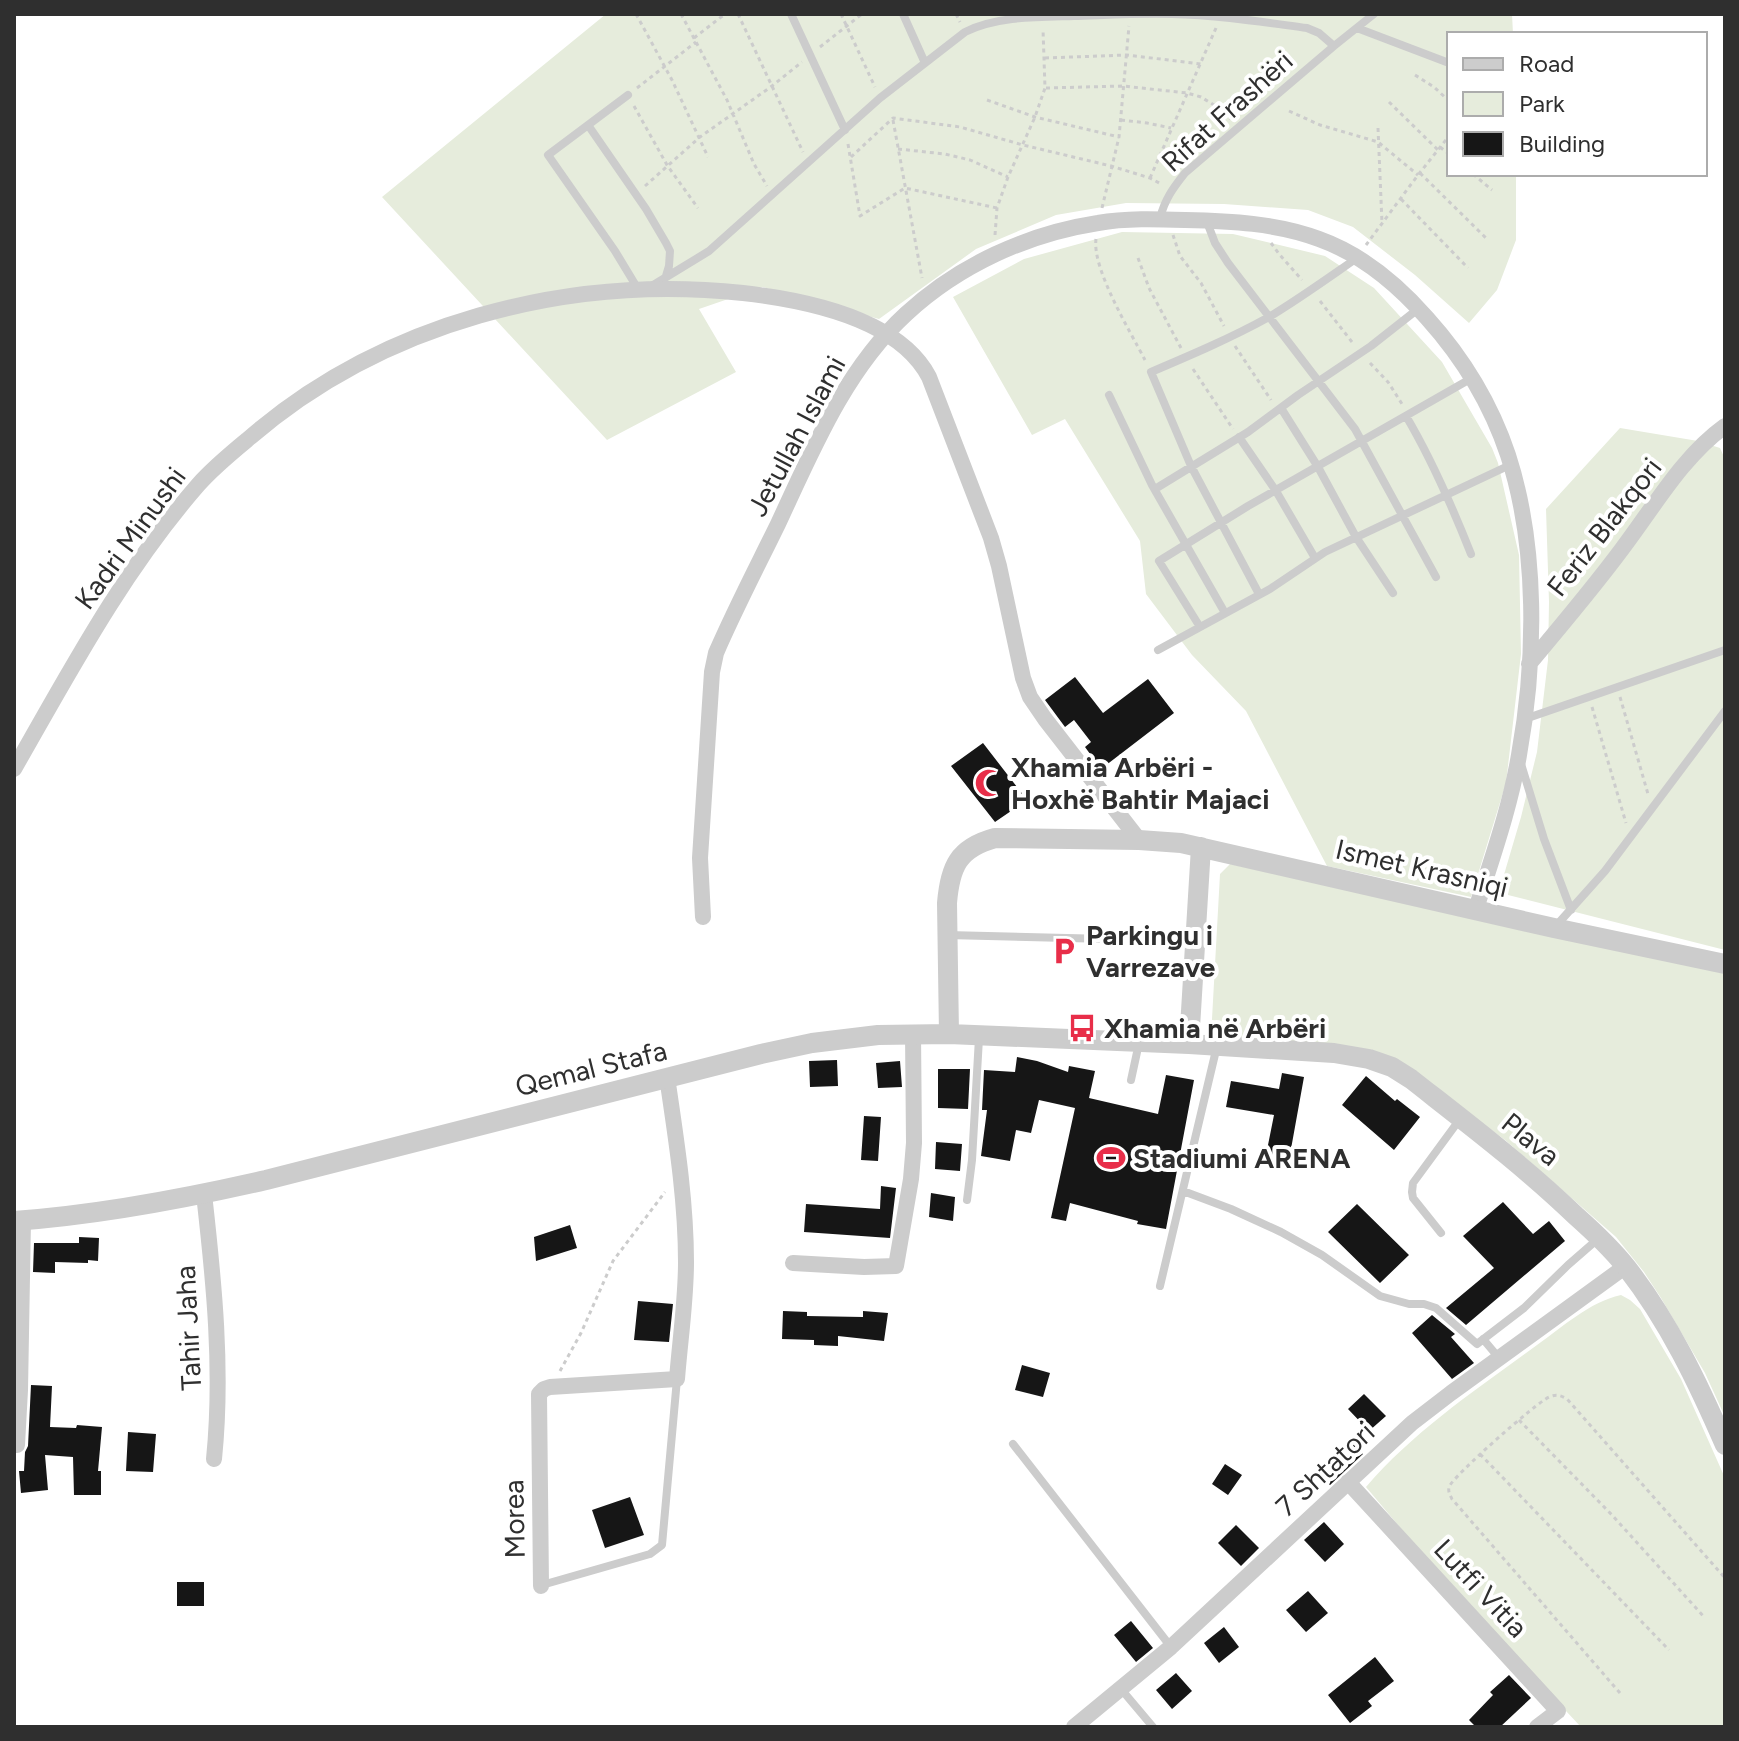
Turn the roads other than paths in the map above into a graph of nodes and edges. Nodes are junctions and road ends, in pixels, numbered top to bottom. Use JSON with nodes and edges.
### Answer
{"nodes":[{"id":1,"x":791,"y":14,"type":"edge"},
{"id":2,"x":903,"y":14,"type":"edge"},
{"id":3,"x":1129,"y":14,"type":"edge"},
{"id":4,"x":1269,"y":14,"type":"edge"},
{"id":5,"x":1369,"y":15,"type":"edge"},
{"id":6,"x":1043,"y":16,"type":"edge"},
{"id":7,"x":1008,"y":17,"type":"edge"},
{"id":8,"x":1275,"y":23,"type":"junction"},
{"id":9,"x":1357,"y":28,"type":"junction"},
{"id":10,"x":1334,"y":46,"type":"junction"},
{"id":11,"x":1447,"y":62,"type":"edge"},
{"id":12,"x":925,"y":63,"type":"junction"},
{"id":13,"x":628,"y":95,"type":"road end"},
{"id":14,"x":588,"y":125,"type":"junction"},
{"id":15,"x":845,"y":130,"type":"junction"},
{"id":16,"x":1166,"y":219,"type":"junction"},
{"id":17,"x":1207,"y":221,"type":"junction"},
{"id":18,"x":1357,"y":258,"type":"junction"},
{"id":19,"x":666,"y":276,"type":"junction"},
{"id":20,"x":642,"y":289,"type":"junction"},
{"id":21,"x":1418,"y":308,"type":"junction"},
{"id":22,"x":1269,"y":317,"type":"junction"},
{"id":23,"x":886,"y":334,"type":"junction"},
{"id":24,"x":1472,"y":378,"type":"junction"},
{"id":25,"x":1319,"y":381,"type":"junction"},
{"id":26,"x":1109,"y":395,"type":"dead end"},
{"id":27,"x":1279,"y":409,"type":"junction"},
{"id":28,"x":1406,"y":416,"type":"junction"},
{"id":29,"x":1725,"y":426,"type":"edge"},
{"id":30,"x":1239,"y":437,"type":"junction"},
{"id":31,"x":1362,"y":441,"type":"junction"},
{"id":32,"x":1510,"y":465,"type":"junction"},
{"id":33,"x":1191,"y":466,"type":"junction"},
{"id":34,"x":1318,"y":467,"type":"junction"},
{"id":35,"x":1155,"y":489,"type":"junction"},
{"id":36,"x":1276,"y":491,"type":"junction"},
{"id":37,"x":1448,"y":494,"type":"junction"},
{"id":38,"x":1403,"y":515,"type":"junction"},
{"id":39,"x":1221,"y":524,"type":"junction"},
{"id":40,"x":1356,"y":537,"type":"junction"},
{"id":41,"x":1187,"y":545,"type":"junction"},
{"id":42,"x":1471,"y":554,"type":"dead end"},
{"id":43,"x":1315,"y":558,"type":"junction"},
{"id":44,"x":1436,"y":577,"type":"dead end"},
{"id":45,"x":1393,"y":593,"type":"dead end"},
{"id":46,"x":1259,"y":594,"type":"junction"},
{"id":47,"x":1225,"y":613,"type":"junction"},
{"id":48,"x":1200,"y":627,"type":"junction"},
{"id":49,"x":1158,"y":650,"type":"dead end"},
{"id":50,"x":1725,"y":650,"type":"edge"},
{"id":51,"x":1529,"y":664,"type":"junction"},
{"id":52,"x":1725,"y":711,"type":"edge"},
{"id":53,"x":1524,"y":719,"type":"junction"},
{"id":54,"x":1519,"y":755,"type":"junction"},
{"id":55,"x":14,"y":769,"type":"edge"},
{"id":56,"x":1139,"y":840,"type":"junction"},
{"id":57,"x":1201,"y":847,"type":"junction"},
{"id":58,"x":1476,"y":909,"type":"junction"},
{"id":59,"x":1571,"y":910,"type":"junction"},
{"id":60,"x":703,"y":917,"type":"dead end"},
{"id":61,"x":1554,"y":928,"type":"junction"},
{"id":62,"x":947,"y":935,"type":"junction"},
{"id":63,"x":1194,"y":944,"type":"junction"},
{"id":64,"x":1725,"y":964,"type":"edge"},
{"id":65,"x":913,"y":1033,"type":"junction"},
{"id":66,"x":949,"y":1034,"type":"junction"},
{"id":67,"x":980,"y":1035,"type":"junction"},
{"id":68,"x":1139,"y":1042,"type":"junction"},
{"id":69,"x":1189,"y":1044,"type":"junction"},
{"id":70,"x":1217,"y":1045,"type":"junction"},
{"id":71,"x":667,"y":1077,"type":"junction"},
{"id":72,"x":1131,"y":1080,"type":"dead end"},
{"id":73,"x":1460,"y":1118,"type":"junction"},
{"id":74,"x":1183,"y":1191,"type":"junction"},
{"id":75,"x":204,"y":1194,"type":"junction"},
{"id":76,"x":967,"y":1200,"type":"dead end"},
{"id":77,"x":19,"y":1220,"type":"edge"},
{"id":78,"x":1441,"y":1233,"type":"dead end"},
{"id":79,"x":1600,"y":1238,"type":"junction"},
{"id":80,"x":793,"y":1263,"type":"dead end"},
{"id":81,"x":1626,"y":1266,"type":"junction"},
{"id":82,"x":1160,"y":1286,"type":"dead end"},
{"id":83,"x":1483,"y":1339,"type":"junction"},
{"id":84,"x":1499,"y":1358,"type":"junction"},
{"id":85,"x":677,"y":1379,"type":"junction"},
{"id":86,"x":1013,"y":1444,"type":"dead end"},
{"id":87,"x":17,"y":1445,"type":"dead end"},
{"id":88,"x":1725,"y":1445,"type":"edge"},
{"id":89,"x":214,"y":1459,"type":"dead end"},
{"id":90,"x":1348,"y":1482,"type":"junction"},
{"id":91,"x":541,"y":1586,"type":"joint"},
{"id":92,"x":1171,"y":1647,"type":"junction"},
{"id":93,"x":1121,"y":1689,"type":"junction"},
{"id":94,"x":1074,"y":1727,"type":"edge"},
{"id":95,"x":1153,"y":1727,"type":"edge"},
{"id":96,"x":1537,"y":1727,"type":"edge"}],
"edges":[{"from":1,"to":15,"type":"lane"},
{"from":2,"to":12,"type":"lane"},
{"from":3,"to":6,"type":"lane"},
{"from":3,"to":8,"type":"lane"},
{"from":4,"to":8,"type":"lane"},
{"from":5,"to":9,"type":"lane","name":"Rifat Frashëri"},
{"from":6,"to":7,"type":"lane"},
{"from":7,"to":12,"type":"lane"},
{"from":8,"to":10,"type":"lane"},
{"from":9,"to":10,"type":"lane","name":"Rifat Frashëri"},
{"from":9,"to":11,"type":"lane"},
{"from":10,"to":16,"type":"lane","name":"Rifat Frashëri"},
{"from":12,"to":15,"type":"lane"},
{"from":13,"to":14,"type":"lane"},
{"from":14,"to":19,"type":"lane"},
{"from":14,"to":20,"type":"lane"},
{"from":15,"to":19,"type":"lane"},
{"from":16,"to":17,"type":"street","name":"Jetullah Islami"},
{"from":16,"to":23,"type":"street","name":"Jetullah Islami"},
{"from":17,"to":18,"type":"street","name":"Jetullah Islami"},
{"from":17,"to":22,"type":"lane"},
{"from":18,"to":21,"type":"street","name":"Jetullah Islami"},
{"from":18,"to":22,"type":"lane"},
{"from":19,"to":20,"type":"lane"},
{"from":20,"to":23,"type":"street","name":"Kadri Minushi"},
{"from":20,"to":55,"type":"street","name":"Kadri Minushi"},
{"from":21,"to":24,"type":"street","name":"Jetullah Islami"},
{"from":21,"to":25,"type":"lane"},
{"from":22,"to":25,"type":"lane"},
{"from":22,"to":33,"type":"lane"},
{"from":23,"to":56,"type":"street","name":"Kadri Minushi"},
{"from":23,"to":60,"type":"street","name":"Jetullah Islami"},
{"from":24,"to":28,"type":"lane"},
{"from":24,"to":32,"type":"street","name":"Jetullah Islami"},
{"from":25,"to":27,"type":"lane"},
{"from":25,"to":31,"type":"lane"},
{"from":26,"to":35,"type":"lane"},
{"from":27,"to":30,"type":"lane"},
{"from":27,"to":34,"type":"lane"},
{"from":28,"to":31,"type":"lane"},
{"from":28,"to":37,"type":"lane"},
{"from":29,"to":51,"type":"street","name":"Feriz Blakqori"},
{"from":30,"to":33,"type":"lane"},
{"from":30,"to":36,"type":"lane"},
{"from":31,"to":34,"type":"lane"},
{"from":31,"to":38,"type":"lane"},
{"from":32,"to":37,"type":"lane"},
{"from":32,"to":51,"type":"street","name":"Jetullah Islami"},
{"from":33,"to":35,"type":"lane"},
{"from":33,"to":39,"type":"lane"},
{"from":34,"to":36,"type":"lane"},
{"from":34,"to":40,"type":"lane"},
{"from":35,"to":41,"type":"lane"},
{"from":36,"to":39,"type":"lane"},
{"from":36,"to":43,"type":"lane"},
{"from":37,"to":38,"type":"lane"},
{"from":37,"to":42,"type":"lane"},
{"from":38,"to":40,"type":"lane"},
{"from":38,"to":44,"type":"lane"},
{"from":39,"to":41,"type":"lane"},
{"from":39,"to":46,"type":"lane"},
{"from":40,"to":43,"type":"lane"},
{"from":40,"to":45,"type":"lane"},
{"from":41,"to":47,"type":"lane"},
{"from":41,"to":48,"type":"lane"},
{"from":43,"to":46,"type":"lane"},
{"from":46,"to":47,"type":"lane"},
{"from":47,"to":48,"type":"lane"},
{"from":48,"to":49,"type":"lane"},
{"from":50,"to":53,"type":"lane"},
{"from":51,"to":53,"type":"street","name":"Jetullah Islami"},
{"from":52,"to":59,"type":"lane"},
{"from":53,"to":54,"type":"street","name":"Jetullah Islami"},
{"from":54,"to":58,"type":"street","name":"Jetullah Islami"},
{"from":54,"to":59,"type":"lane"},
{"from":56,"to":57,"type":"street","name":"Ismet Krasniqi"},
{"from":56,"to":62,"type":"street","name":"Ismet Krasniqi"},
{"from":57,"to":58,"type":"street","name":"Ismet Krasniqi"},
{"from":57,"to":63,"type":"street"},
{"from":58,"to":61,"type":"street","name":"Ismet Krasniqi"},
{"from":59,"to":61,"type":"lane"},
{"from":61,"to":64,"type":"street","name":"Ismet Krasniqi"},
{"from":62,"to":63,"type":"lane"},
{"from":62,"to":66,"type":"street","name":"Ismet Krasniqi"},
{"from":63,"to":69,"type":"street"},
{"from":65,"to":66,"type":"street","name":"Qemal Stafa"},
{"from":65,"to":71,"type":"street","name":"Qemal Stafa"},
{"from":65,"to":80,"type":"street"},
{"from":66,"to":67,"type":"street","name":"Qemal Stafa"},
{"from":67,"to":68,"type":"street","name":"Qemal Stafa"},
{"from":67,"to":76,"type":"lane"},
{"from":68,"to":69,"type":"street","name":"Qemal Stafa"},
{"from":68,"to":72,"type":"lane"},
{"from":69,"to":70,"type":"street","name":"Plava"},
{"from":70,"to":73,"type":"street","name":"Plava"},
{"from":70,"to":74,"type":"lane"},
{"from":71,"to":75,"type":"street","name":"Qemal Stafa"},
{"from":71,"to":85,"type":"street","name":"Morea"},
{"from":73,"to":78,"type":"lane"},
{"from":73,"to":79,"type":"street","name":"Plava"},
{"from":74,"to":82,"type":"lane"},
{"from":74,"to":83,"type":"lane"},
{"from":75,"to":77,"type":"street","name":"Qemal Stafa"},
{"from":75,"to":89,"type":"street","name":"Tahir Jaha"},
{"from":77,"to":87,"type":"street"},
{"from":79,"to":81,"type":"street","name":"Plava"},
{"from":79,"to":83,"type":"lane"},
{"from":81,"to":84,"type":"street","name":"7 Shtatori"},
{"from":81,"to":88,"type":"street","name":"Plava"},
{"from":83,"to":84,"type":"lane"},
{"from":84,"to":90,"type":"street","name":"7 Shtatori"},
{"from":85,"to":91,"type":"lane","name":"Morea"},
{"from":85,"to":91,"type":"street","name":"Morea"},
{"from":86,"to":92,"type":"lane"},
{"from":90,"to":92,"type":"street","name":"7 Shtatori"},
{"from":90,"to":96,"type":"street","name":"Lutfi Vitia"},
{"from":92,"to":93,"type":"street","name":"7 Shtatori"},
{"from":93,"to":94,"type":"street","name":"7 Shtatori"},
{"from":93,"to":95,"type":"lane"}]}
